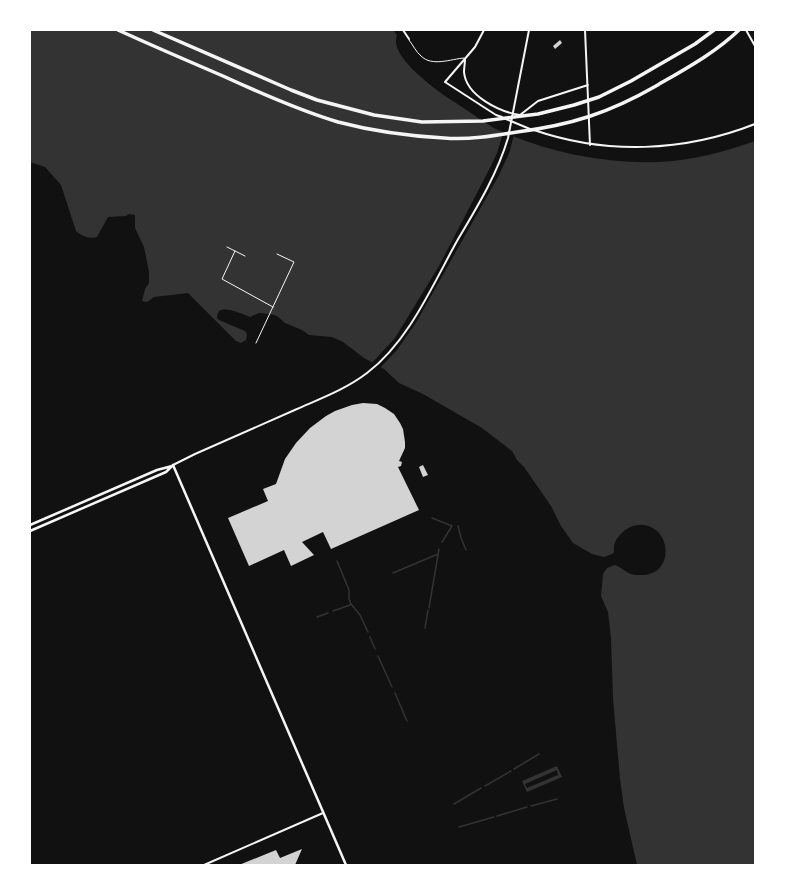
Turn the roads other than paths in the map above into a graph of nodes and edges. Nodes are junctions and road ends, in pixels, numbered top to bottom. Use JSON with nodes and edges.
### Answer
{"nodes":[{"id":1,"x":118,"y":30,"type":"edge"},
{"id":2,"x":153,"y":30,"type":"edge"},
{"id":3,"x":403,"y":30,"type":"edge"},
{"id":4,"x":484,"y":30,"type":"edge"},
{"id":5,"x":529,"y":30,"type":"edge"},
{"id":6,"x":585,"y":30,"type":"edge"},
{"id":7,"x":714,"y":30,"type":"edge"},
{"id":8,"x":739,"y":30,"type":"edge"},
{"id":9,"x":746,"y":30,"type":"edge"},
{"id":10,"x":409,"y":39,"type":"joint"},
{"id":11,"x":755,"y":46,"type":"edge"},
{"id":12,"x":466,"y":58,"type":"junction"},
{"id":13,"x":588,"y":85,"type":"junction"},
{"id":14,"x":755,"y":124,"type":"edge"},
{"id":15,"x":590,"y":145,"type":"junction"},
{"id":16,"x":173,"y":465,"type":"junction"},
{"id":17,"x":30,"y":525,"type":"edge"},
{"id":18,"x":30,"y":531,"type":"edge"},
{"id":19,"x":323,"y":813,"type":"junction"},
{"id":20,"x":204,"y":865,"type":"edge"},
{"id":21,"x":346,"y":865,"type":"edge"}],
"edges":[{"from":1,"to":8,"type":"highway"},
{"from":2,"to":7,"type":"highway"},
{"from":3,"to":10,"type":"street"},
{"from":4,"to":12,"type":"street"},
{"from":5,"to":16,"type":"street"},
{"from":6,"to":13,"type":"street"},
{"from":9,"to":11,"type":"street"},
{"from":10,"to":12,"type":"lane"},
{"from":12,"to":13,"type":"street"},
{"from":12,"to":15,"type":"street"},
{"from":13,"to":15,"type":"street"},
{"from":14,"to":15,"type":"street"},
{"from":16,"to":17,"type":"street"},
{"from":16,"to":18,"type":"street"},
{"from":16,"to":19,"type":"street"},
{"from":19,"to":20,"type":"street"},
{"from":19,"to":21,"type":"street"}]}
